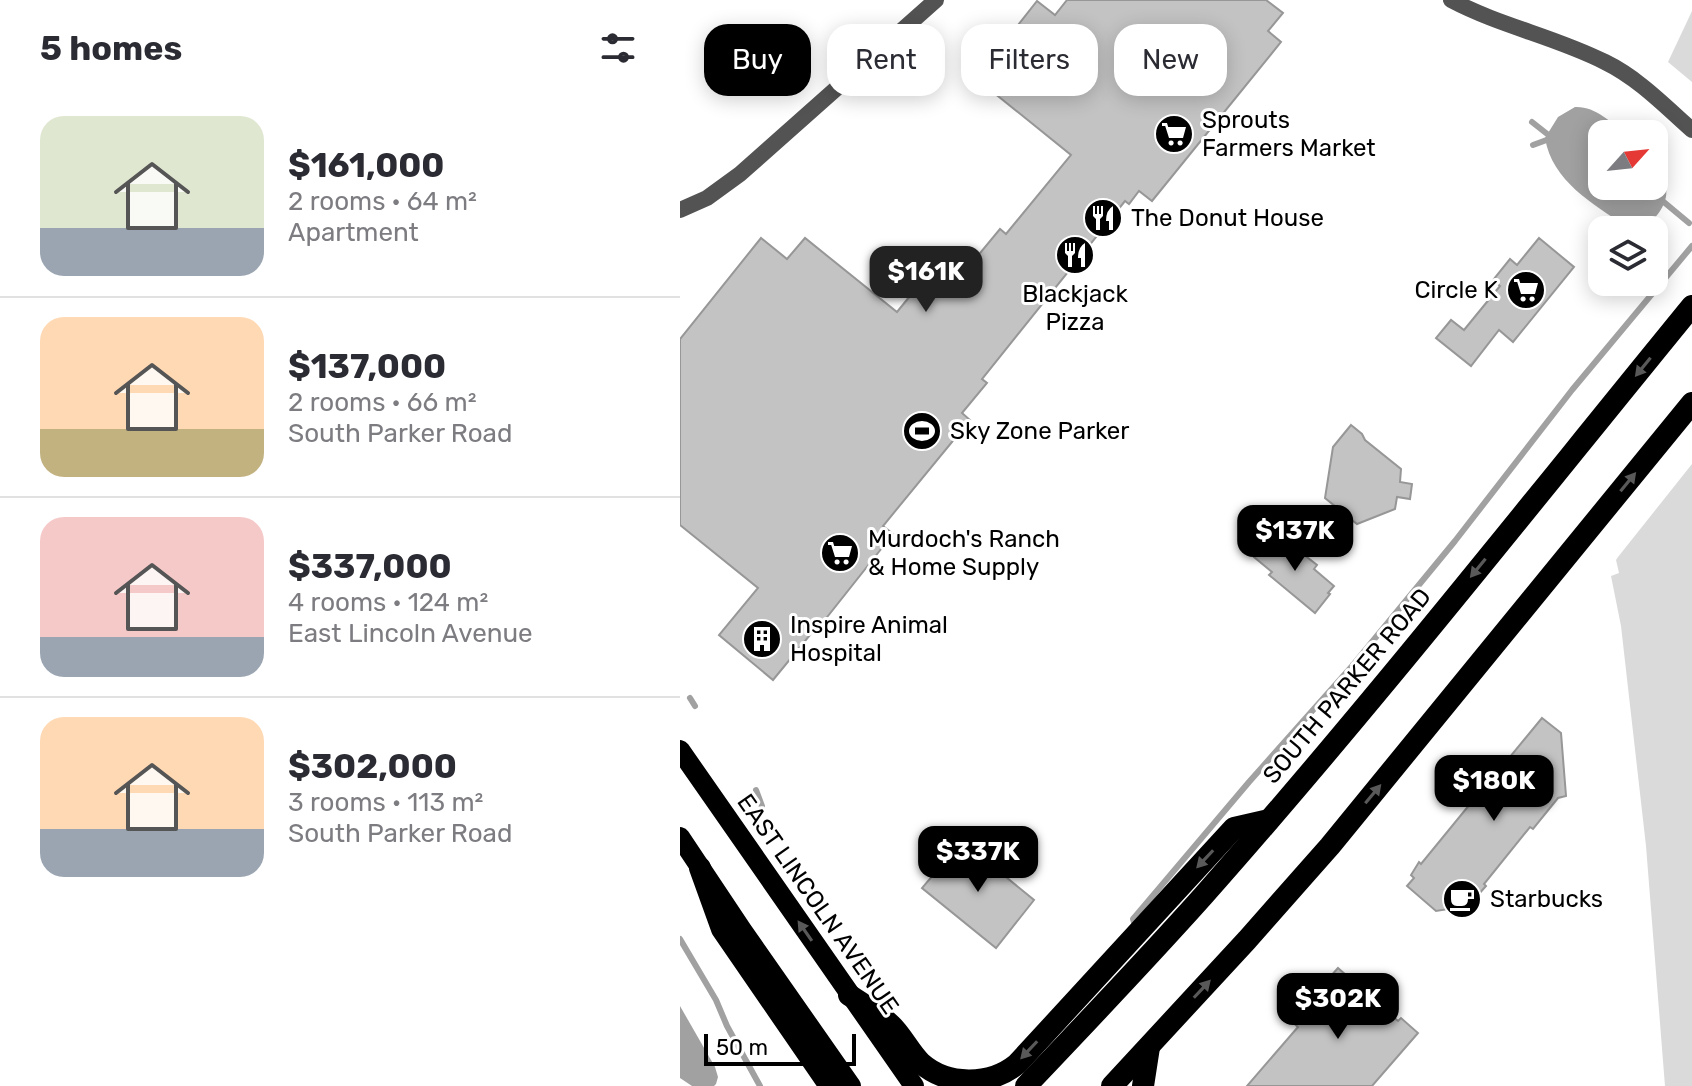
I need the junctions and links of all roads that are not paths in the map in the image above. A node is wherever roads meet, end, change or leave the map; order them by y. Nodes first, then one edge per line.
1 (936, 0) edge
2 (1451, 0) edge
3 (1692, 130) edge
4 (680, 210) edge
5 (1692, 306) edge
6 (1692, 403) edge
7 (680, 750) edge
8 (1269, 820) junction
9 (680, 837) edge
10 (700, 868) junction
11 (849, 995) junction
12 (1149, 1047) junction
13 (830, 1086) edge
14 (851, 1086) edge
15 (914, 1086) edge
16 (1026, 1086) edge
17 (1112, 1086) edge
18 (1143, 1086) edge

1 - 4 street
2 - 3 street
5 -> 8 highway, SOUTH PARKER ROAD
12 -> 6 highway
11 -> 7 main road, EAST LINCOLN AVENUE
8 -> 11 highway
8 - 16 highway, SOUTH PARKER ROAD
9 - 10 main road
10 - 13 highway
10 - 14 main road
11 - 15 main road, EAST LINCOLN AVENUE
12 - 17 highway
12 - 18 highway

